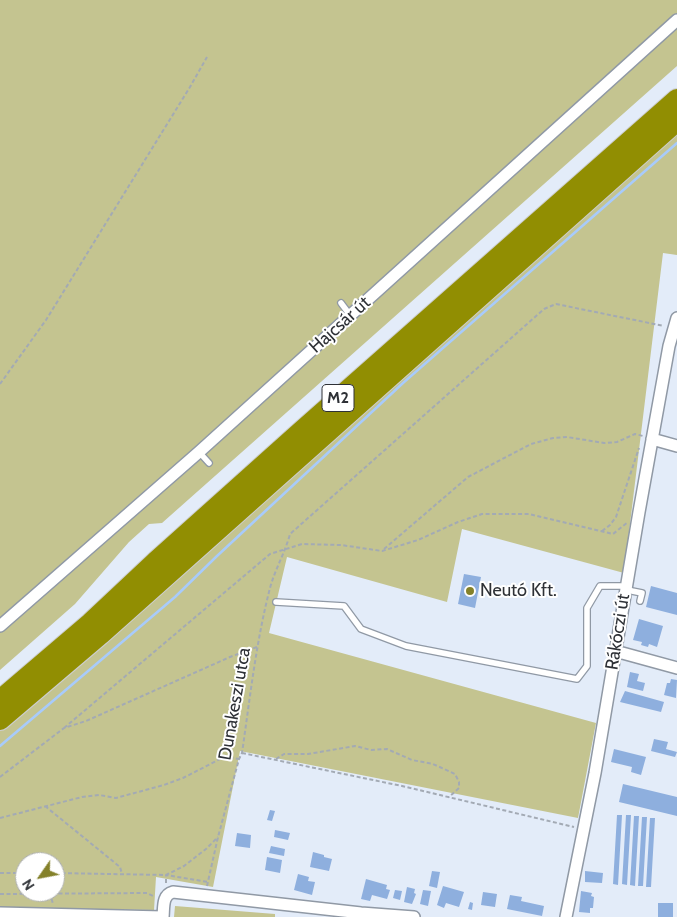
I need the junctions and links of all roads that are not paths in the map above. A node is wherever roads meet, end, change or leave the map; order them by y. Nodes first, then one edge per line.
1 (677, 20) edge
2 (677, 99) edge
3 (677, 121) edge
4 (341, 303) dead end
5 (350, 315) junction
6 (676, 323) edge
7 (673, 347) edge
8 (649, 438) junction
9 (677, 446) edge
10 (199, 452) junction
11 (209, 463) dead end
12 (626, 587) junction
13 (640, 601) dead end
14 (276, 602) dead end
15 (0, 626) edge
16 (615, 651) junction
17 (677, 668) edge
18 (0, 700) edge
19 (0, 720) edge
20 (0, 913) edge
21 (361, 915) edge
22 (51, 916) edge
23 (163, 917) edge
24 (414, 917) edge
25 (566, 917) edge

1 - 5 street, Hajcsár út
2 - 18 highway, M2
3 - 19 highway, M2
4 - 5 lane
5 - 10 street, Hajcsár út
6 - 7 street, Rákóczi út
7 - 8 street, Rákóczi út
8 - 9 street
8 - 12 street, Rákóczi út
10 - 11 lane
10 - 15 street, Hajcsár út
12 - 13 lane
12 - 14 lane
12 - 16 street, Rákóczi út
16 - 17 street
16 - 25 street, Rákóczi út
20 - 22 street
21 - 23 street
21 - 24 street
22 - 23 street

